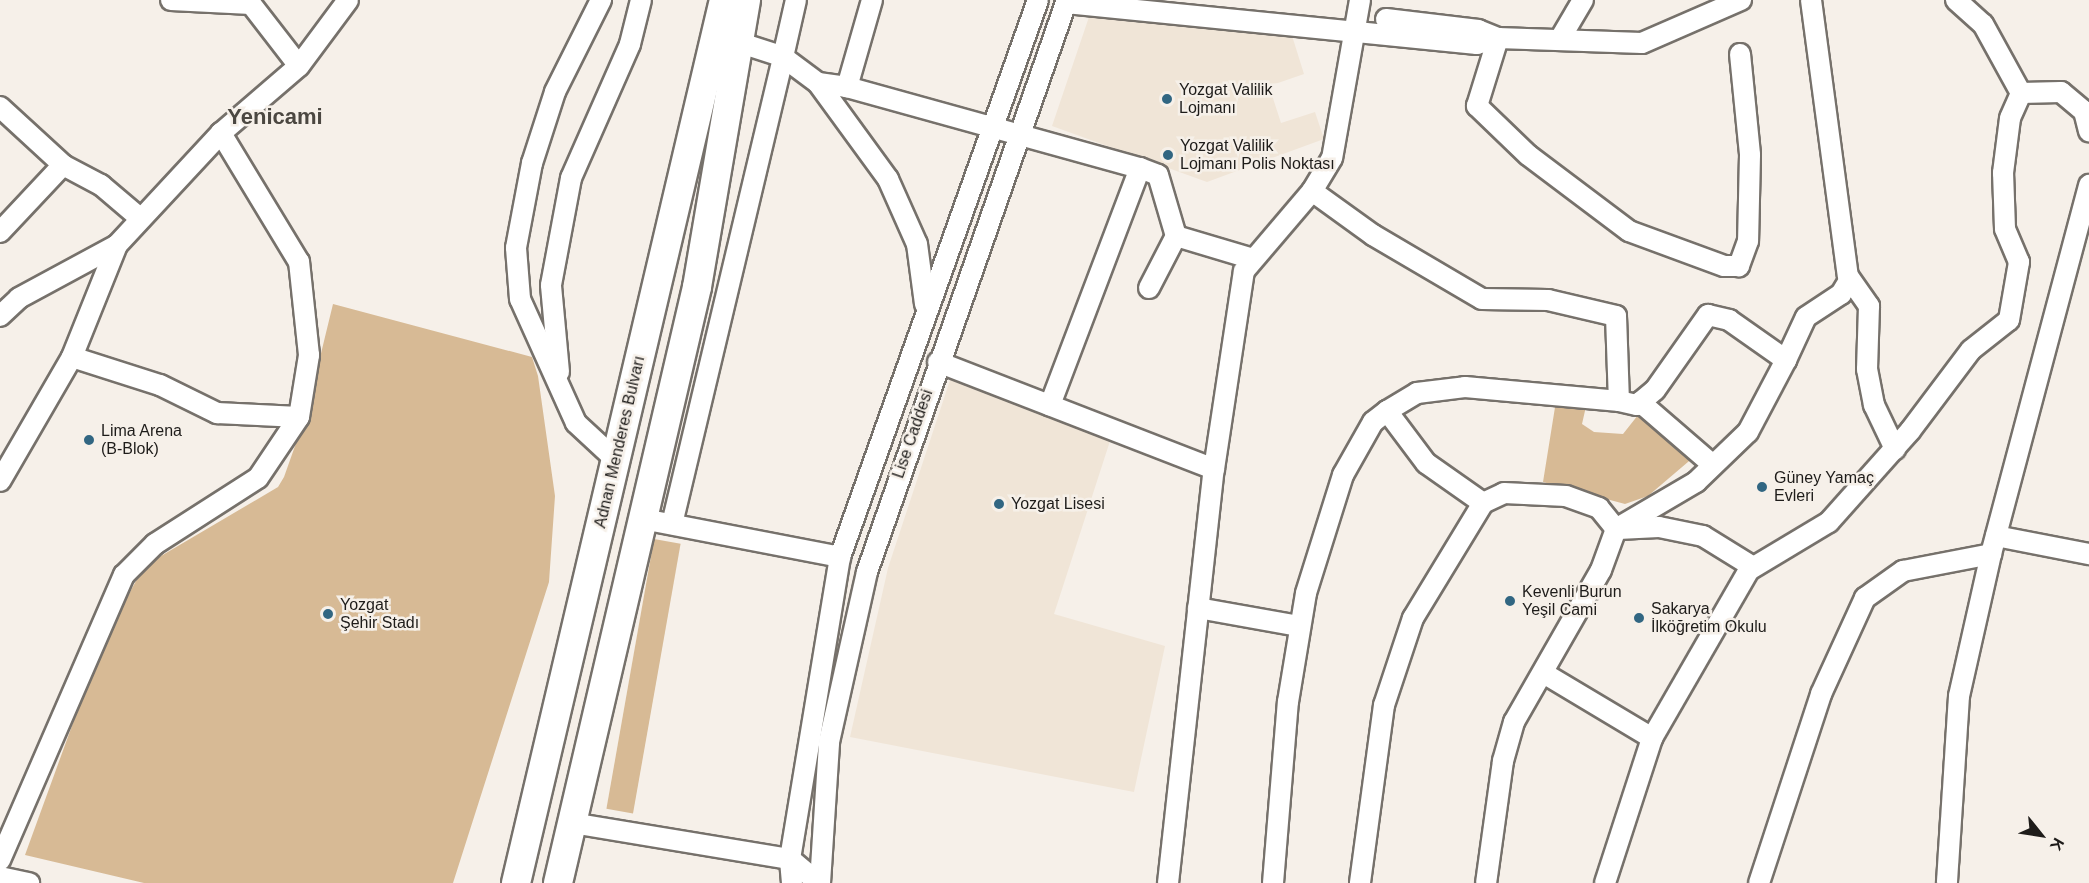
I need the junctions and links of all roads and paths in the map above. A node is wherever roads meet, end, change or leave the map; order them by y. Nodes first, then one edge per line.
1 (171, 0) edge
2 (348, 0) edge
3 (601, 0) edge
4 (641, 0) edge
5 (714, 0) edge
6 (724, 0) edge
7 (746, 0) edge
8 (761, 0) edge
9 (796, 0) edge
10 (872, 0) edge
11 (1038, 0) edge
12 (1158, 0) edge
13 (1583, 0) edge
14 (1741, 0) edge
15 (1810, 0) edge
16 (1956, 0) edge
17 (253, 2) edge
18 (1067, 2) edge
19 (1197, 6) edge
20 (1357, 15) edge
21 (1498, 38) junction
22 (1560, 39) junction
23 (750, 46) junction
24 (1740, 54) dead end
25 (783, 57) junction
26 (299, 66) junction
27 (818, 83) junction
28 (847, 87) junction
29 (2021, 93) junction
30 (0, 106) edge
31 (994, 129) junction
32 (1022, 131) junction
33 (2089, 131) edge
34 (221, 133) junction
35 (63, 165) junction
36 (1140, 168) junction
37 (2089, 185) edge
38 (1311, 191) junction
39 (141, 219) junction
40 (0, 232) edge
41 (1176, 236) junction
42 (117, 245) junction
43 (1253, 259) junction
44 (1850, 279) junction
45 (697, 287) junction
46 (1149, 288) dead end
47 (925, 307) junction
48 (0, 316) edge
49 (644, 337) junction
50 (72, 357) junction
51 (1786, 360) junction
52 (938, 362) junction
53 (560, 386) junction
54 (1619, 401) junction
55 (1640, 402) junction
56 (1050, 405) junction
57 (1387, 411) junction
58 (299, 417) junction
59 (1895, 449) junction
60 (616, 460) junction
61 (1713, 465) junction
62 (1214, 469) junction
63 (0, 481) edge
64 (1483, 503) junction
65 (643, 519) junction
66 (672, 524) junction
67 (1616, 529) junction
68 (1993, 545) junction
69 (2089, 554) edge
70 (840, 557) junction
71 (1753, 567) junction
72 (1198, 608) junction
73 (1299, 626) junction
74 (1545, 674) junction
75 (1652, 738) junction
76 (572, 823) junction
77 (790, 859) junction
78 (0, 860) edge
79 (0, 877) edge
80 (29, 883) edge
81 (516, 883) edge
82 (558, 883) edge
83 (792, 883) edge
84 (820, 883) edge
85 (1168, 883) edge
86 (1273, 883) edge
87 (1360, 883) edge
88 (1486, 883) edge
89 (1605, 883) edge
90 (1760, 883) edge
91 (1947, 883) edge

1 - 17 street
2 - 26 street
3 - 53 street
4 - 53 street
5 - 49 street
6 - 49 highway, Adnan Menderes Bulvarı
7 - 45 highway
8 - 23 street
9 - 25 street
10 - 28 street
11 - 31 street, Lise Caddesi
12 - 19 street
13 - 22 street
14 - 22 street
15 - 44 street
16 - 29 street
17 - 26 street
18 - 19 street
18 - 32 street, Lise Caddesi
19 - 20 street
20 - 21 street
20 - 38 street
21 - 22 street
21 - 24 street
23 - 25 street
23 - 45 street
25 - 27 street
25 - 66 street
26 - 34 street
27 - 28 street
27 - 47 street
28 - 31 street
29 - 33 street
29 - 59 street
30 - 35 street
31 - 32 street
31 - 47 street, Lise Caddesi
32 - 36 street
32 - 52 street, Lise Caddesi
34 - 39 street
34 - 58 street
35 - 39 street
35 - 40 street
36 - 41 street
36 - 56 street
37 - 68 street
38 - 43 street
38 - 54 street
39 - 42 street
41 - 43 street
41 - 46 street
42 - 48 street
42 - 50 street
43 - 62 street
44 - 51 street
44 - 59 street
45 - 65 highway
47 - 70 street, Lise Caddesi
49 - 60 highway, Adnan Menderes Bulvarı
50 - 58 street
50 - 63 street
51 - 55 street
51 - 61 street
52 - 56 street
52 - 84 street, Lise Caddesi
53 - 60 street
54 - 55 street
54 - 57 street
55 - 61 street
56 - 62 street
57 - 64 street
57 - 73 street
58 - 78 street
59 - 71 street
60 - 81 highway, Adnan Menderes Bulvarı
61 - 67 street
62 - 72 street
64 - 67 street
64 - 87 street
65 - 66 street
65 - 76 highway
66 - 70 street
67 - 71 street
67 - 74 street
68 - 69 street
68 - 90 street
68 - 91 street
70 - 77 street, Lise Caddesi
71 - 75 street
72 - 73 street
72 - 85 street
73 - 86 street
74 - 75 street
74 - 88 street
75 - 89 street
76 - 77 street
76 - 82 highway
77 - 83 street, Lise Caddesi
77 - 84 street
79 - 80 street

